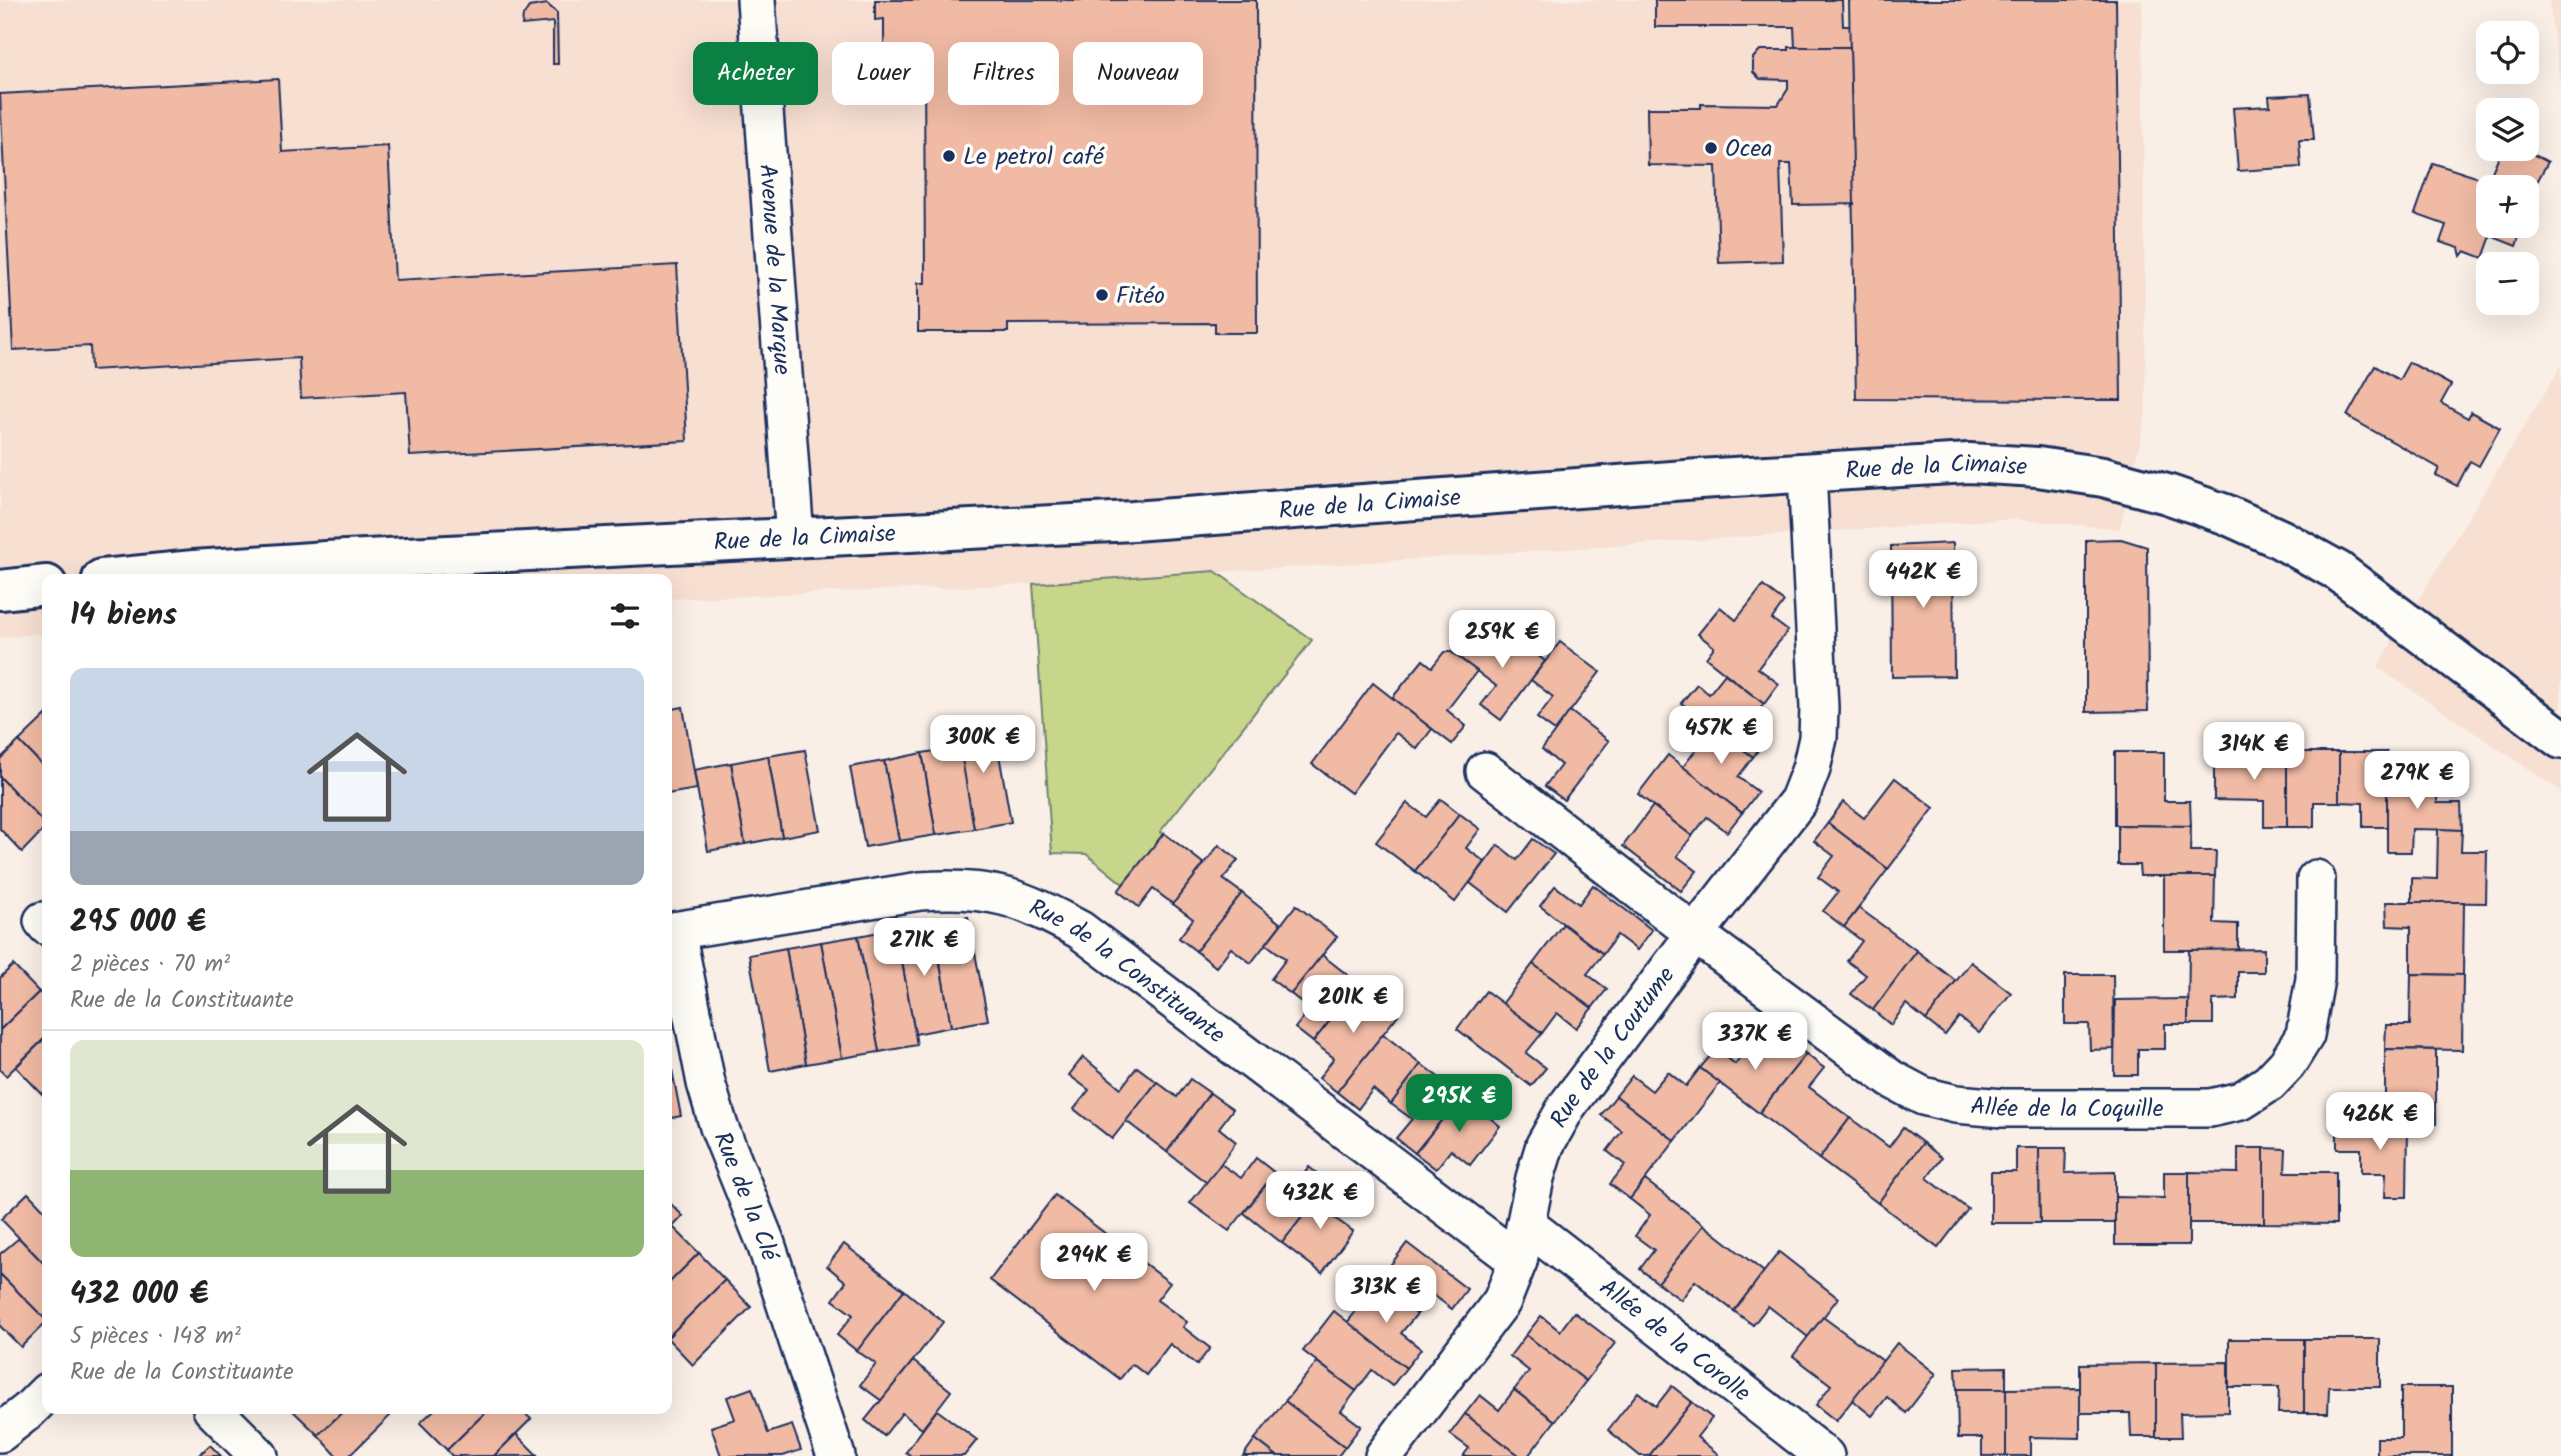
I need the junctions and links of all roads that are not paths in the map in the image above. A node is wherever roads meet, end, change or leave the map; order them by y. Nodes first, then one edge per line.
1 (756, 0) edge
2 (1807, 473) junction
3 (795, 539) junction
4 (153, 574) edge
5 (42, 586) edge
6 (0, 590) edge
7 (2561, 739) edge
8 (1485, 771) dead end
9 (2316, 879) dead end
10 (672, 931) edge
11 (1695, 934) junction
12 (672, 935) edge
13 (1525, 1224) junction
14 (1518, 1261) junction
15 (42, 1396) edge
16 (217, 1414) edge
17 (0, 1433) edge
18 (259, 1456) edge
19 (836, 1456) edge
20 (1384, 1456) edge
21 (1825, 1456) edge

1 - 3 street, Avenue de la Marque
2 - 3 street, Rue de la Cimaise
2 - 7 street, Rue de la Cimaise
2 - 11 street, Rue de la Coutume
3 - 4 street, Rue de la Cimaise
5 - 6 street
8 - 11 street
9 - 11 street, Allée de la Coquille
10 - 14 street, Rue de la Constituante
11 - 13 street, Rue de la Coutume
12 - 19 street, Rue de la Clé
13 - 14 street, Rue de la Coutume
13 - 21 street, Allée de la Corolle
14 - 20 street, Rue de la Coutume
15 - 17 street
16 - 18 street

